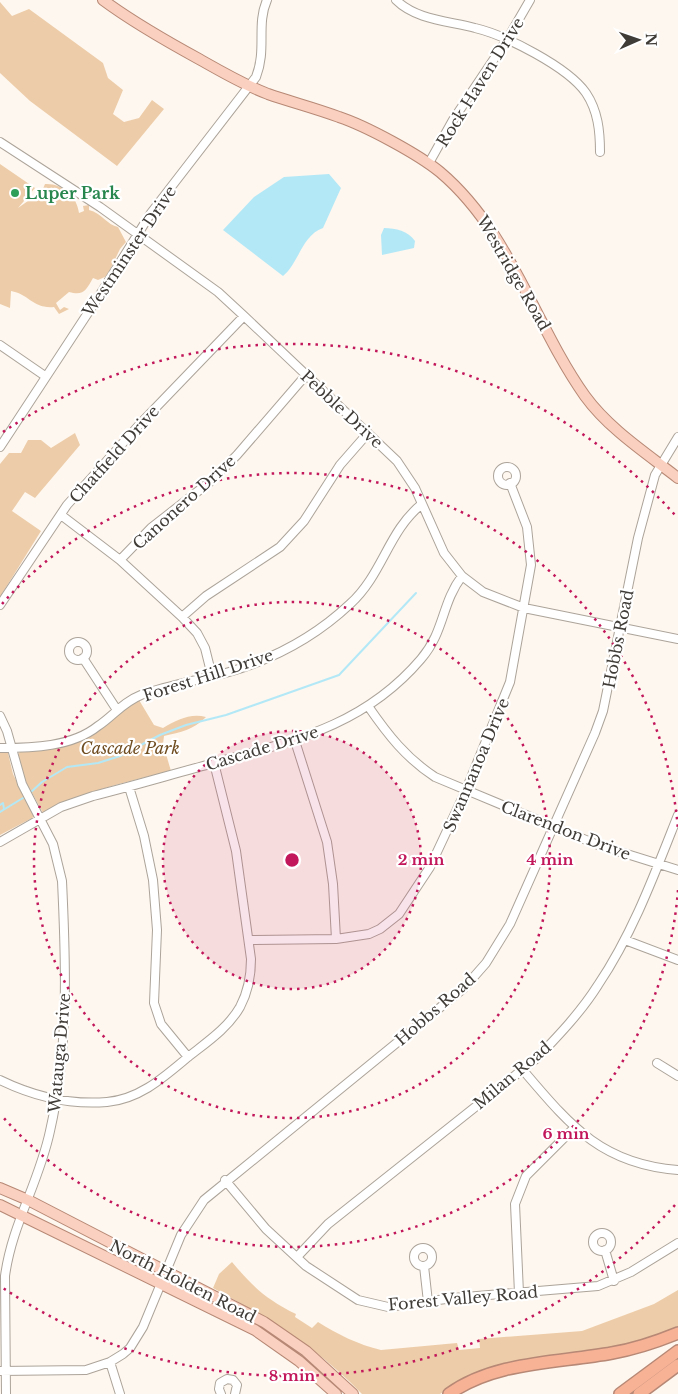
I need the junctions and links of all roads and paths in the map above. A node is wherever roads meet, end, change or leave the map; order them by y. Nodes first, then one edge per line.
1 (104, 0) edge
2 (267, 0) edge
3 (396, 0) edge
4 (530, 0) edge
5 (508, 38) junction
6 (250, 86) junction
7 (0, 142) edge
8 (600, 152) dead end
9 (429, 164) junction
10 (137, 234) junction
11 (244, 316) junction
12 (0, 345) edge
13 (306, 375) junction
14 (46, 376) junction
15 (368, 433) junction
16 (678, 437) edge
17 (0, 447) edge
18 (660, 464) junction
19 (678, 478) edge
20 (510, 484) dead end
21 (422, 504) junction
22 (61, 514) junction
23 (120, 560) junction
24 (462, 576) junction
25 (0, 605) edge
26 (524, 608) junction
27 (182, 617) junction
28 (620, 627) junction
29 (678, 639) edge
30 (83, 658) dead end
31 (212, 676) junction
32 (368, 706) junction
33 (116, 710) junction
34 (0, 716) edge
35 (295, 741) junction
36 (0, 748) edge
37 (11, 748) junction
38 (214, 763) junction
39 (128, 787) junction
40 (466, 790) junction
41 (678, 815) edge
42 (40, 819) junction
43 (554, 827) junction
44 (0, 842) edge
45 (658, 864) junction
46 (678, 870) edge
47 (336, 939) junction
48 (250, 940) junction
49 (625, 940) junction
50 (678, 960) edge
51 (188, 1057) junction
52 (657, 1064) dead end
53 (522, 1069) junction
54 (678, 1076) edge
55 (0, 1080) edge
56 (57, 1098) junction
57 (574, 1128) junction
58 (678, 1170) edge
59 (225, 1180) junction
60 (0, 1188) edge
61 (28, 1200) junction
62 (0, 1205) edge
63 (22, 1214) junction
64 (678, 1243) edge
65 (605, 1250) dead end
66 (297, 1257) junction
67 (424, 1266) dead end
68 (165, 1271) junction
69 (614, 1281) junction
70 (161, 1283) junction
71 (519, 1293) junction
72 (428, 1302) junction
73 (678, 1334) edge
74 (678, 1352) edge
75 (110, 1362) junction
76 (678, 1365) edge
77 (3, 1371) edge
78 (654, 1382) junction
79 (6, 1394) edge
80 (120, 1394) edge
81 (222, 1394) edge
82 (234, 1394) edge
83 (336, 1394) edge
84 (353, 1394) edge
85 (449, 1394) edge
86 (620, 1394) edge
87 (639, 1394) edge
88 (645, 1394) edge

1 - 6 main road, Westridge Road
2 - 6 street, Westminster Drive
3 - 5 street
4 - 5 street, Rock Haven Drive
5 - 8 street
5 - 9 street, Rock Haven Drive
6 - 9 main road, Westridge Road
6 - 10 street, Westminster Drive
7 - 10 street, Pebble Drive
9 - 18 main road, Westridge Road
10 - 11 street, Pebble Drive
10 - 14 street, Westminster Drive
11 - 13 street, Pebble Drive
11 - 22 street, Chatfield Drive
12 - 14 street
13 - 15 street, Pebble Drive
13 - 23 street, Canonero Drive
14 - 17 street, Westminster Drive
15 - 21 street, Pebble Drive
15 - 27 street
16 - 18 street, Hobbs Road
18 - 19 main road, Westridge Road
18 - 28 street, Hobbs Road
20 - 26 street, Swannanoa Drive
21 - 24 street, Pebble Drive
21 - 31 street, Forest Hill Drive
22 - 23 street
22 - 25 street, Chatfield Drive
23 - 27 street
24 - 26 street, Pebble Drive
24 - 32 street, Cascade Drive
26 - 28 street, Pebble Drive
26 - 40 street, Swannanoa Drive
27 - 31 street
28 - 29 street, Pebble Drive
28 - 43 street, Hobbs Road
30 - 33 street
31 - 33 street, Forest Hill Drive
32 - 35 street, Cascade Drive
32 - 40 street, Clarendon Drive
33 - 37 street, Forest Hill Drive
34 - 37 street, Watauga Drive
35 - 38 street, Cascade Drive
35 - 47 street
36 - 37 street, Forest Hill Drive
37 - 42 street, Watauga Drive
38 - 39 street, Cascade Drive
38 - 48 street
39 - 42 street, Cascade Drive
39 - 51 street
40 - 43 street, Clarendon Drive
40 - 47 street, Swannanoa Drive
41 - 45 street, Milan Road
42 - 44 street, Cascade Drive
42 - 56 street, Watauga Drive
43 - 45 street, Clarendon Drive
43 - 59 street, Hobbs Road
45 - 46 street, Clarendon Drive
45 - 49 street, Milan Road
47 - 48 street, Swannanoa Drive
48 - 51 street
49 - 50 street
49 - 53 street, Milan Road
51 - 56 street
52 - 54 street
53 - 57 street
53 - 66 street, Milan Road
55 - 56 street
56 - 61 street, Watauga Drive
57 - 58 street
57 - 71 street
59 - 66 street, Forest Valley Road
59 - 68 street, Hobbs Road
60 - 61 main road, North Holden Road
61 - 63 street, Watauga Drive
61 - 68 main road, North Holden Road
62 - 63 main road, North Holden Road
63 - 70 main road, North Holden Road
63 - 77 street, Watauga Drive
64 - 69 street, Forest Valley Road
65 - 69 street
66 - 72 street, Forest Valley Road
67 - 72 street
68 - 70 street, Hobbs Road
68 - 84 main road, North Holden Road
69 - 71 street, Forest Valley Road
70 - 75 street, Hobbs Road
70 - 83 main road, North Holden Road
71 - 72 street, Forest Valley Road
73 - 85 highway
74 - 86 highway
75 - 77 street, Hobbs Road
75 - 80 street
76 - 78 highway
77 - 79 street, Watauga Drive
78 - 87 highway
78 - 88 highway
81 - 82 street

